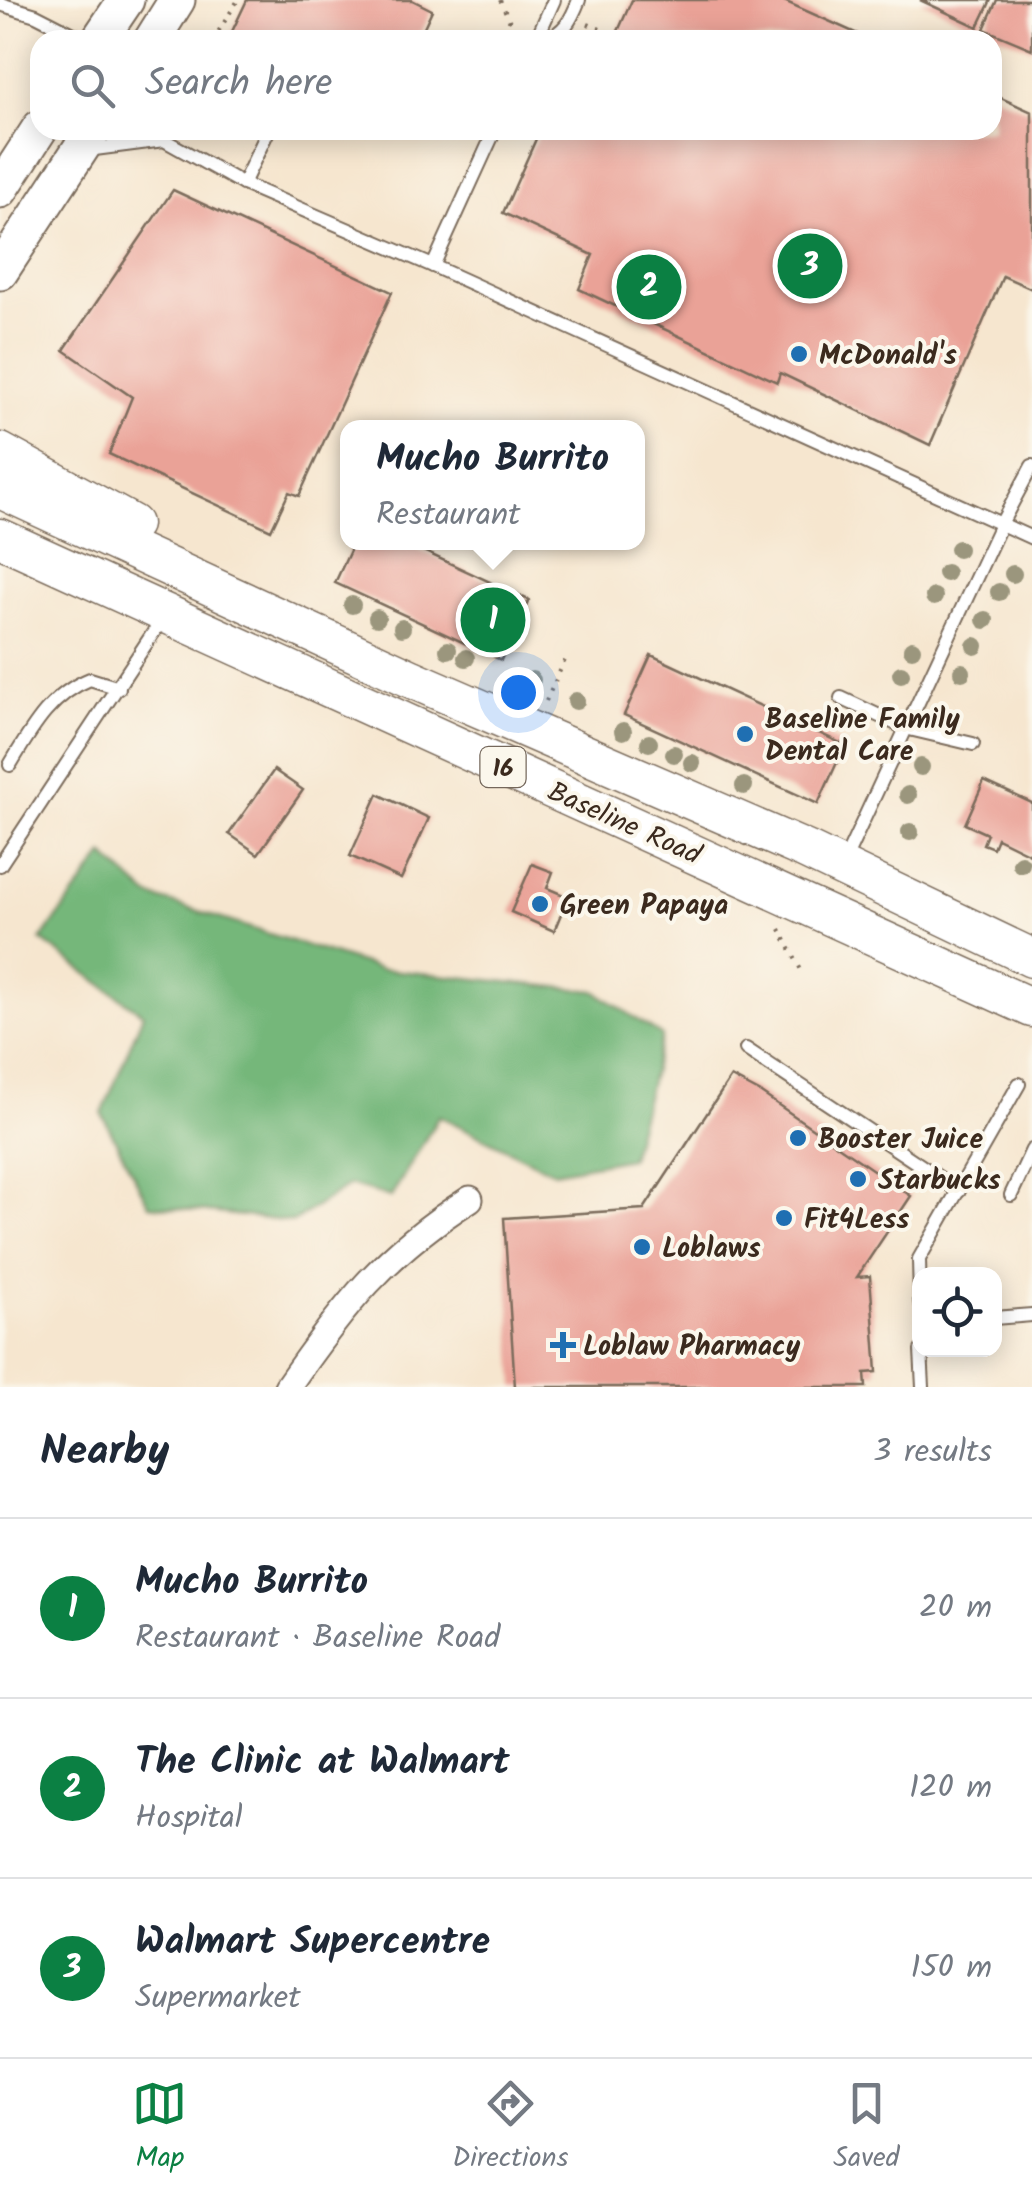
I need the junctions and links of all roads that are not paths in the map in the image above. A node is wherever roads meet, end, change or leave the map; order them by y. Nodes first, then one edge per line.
1 (126, 0) edge
2 (177, 0) edge
3 (554, 0) edge
4 (579, 0) edge
5 (0, 4) edge
6 (65, 30) edge
7 (106, 30) edge
8 (158, 30) edge
9 (540, 30) edge
10 (563, 30) edge
11 (32, 140) edge
12 (86, 140) edge
13 (170, 140) edge
14 (264, 140) edge
15 (490, 140) edge
16 (243, 184) junction
17 (0, 190) edge
18 (433, 266) junction
19 (0, 272) edge
20 (0, 452) edge
21 (1032, 466) edge
22 (0, 489) edge
23 (1002, 522) junction
24 (1032, 538) edge
25 (4, 543) edge
26 (246, 600) junction
27 (166, 612) junction
28 (118, 688) junction
29 (841, 698) dead end
30 (905, 728) junction
31 (974, 744) dead end
32 (10, 764) dead end
33 (0, 864) edge
34 (842, 866) junction
35 (824, 912) junction
36 (1032, 958) edge
37 (1032, 1008) edge
38 (746, 1049) dead end
39 (1019, 1084) dead end
40 (1032, 1150) edge
41 (959, 1191) junction
42 (1011, 1195) dead end
43 (470, 1199) dead end
44 (920, 1267) edge
45 (1032, 1314) edge
46 (1002, 1317) edge
47 (921, 1357) edge
48 (286, 1387) edge
49 (923, 1387) edge

1 - 7 main road
2 - 8 main road
3 - 9 lane
4 - 10 lane
5 - 6 lane
11 - 17 main road
12 - 19 main road
13 - 16 lane
14 - 16 lane
15 - 18 lane
16 - 18 lane
18 - 23 lane
20 - 26 main road
21 - 23 lane
22 - 26 main road, Baseline Road / 16
23 - 24 lane
23 - 30 lane
25 - 27 main road, Baseline Road / 16
26 - 34 main road, Baseline Road / 16
27 - 28 lane
27 - 35 main road, Baseline Road / 16
28 - 32 lane
28 - 33 lane
29 - 30 lane
30 - 31 lane
30 - 34 lane
34 - 35 main road
34 - 36 main road, Baseline Road / 16
35 - 37 main road, Baseline Road / 16
38 - 41 lane
39 - 41 lane
40 - 42 lane
41 - 44 lane
43 - 48 street
45 - 46 lane
47 - 49 lane

